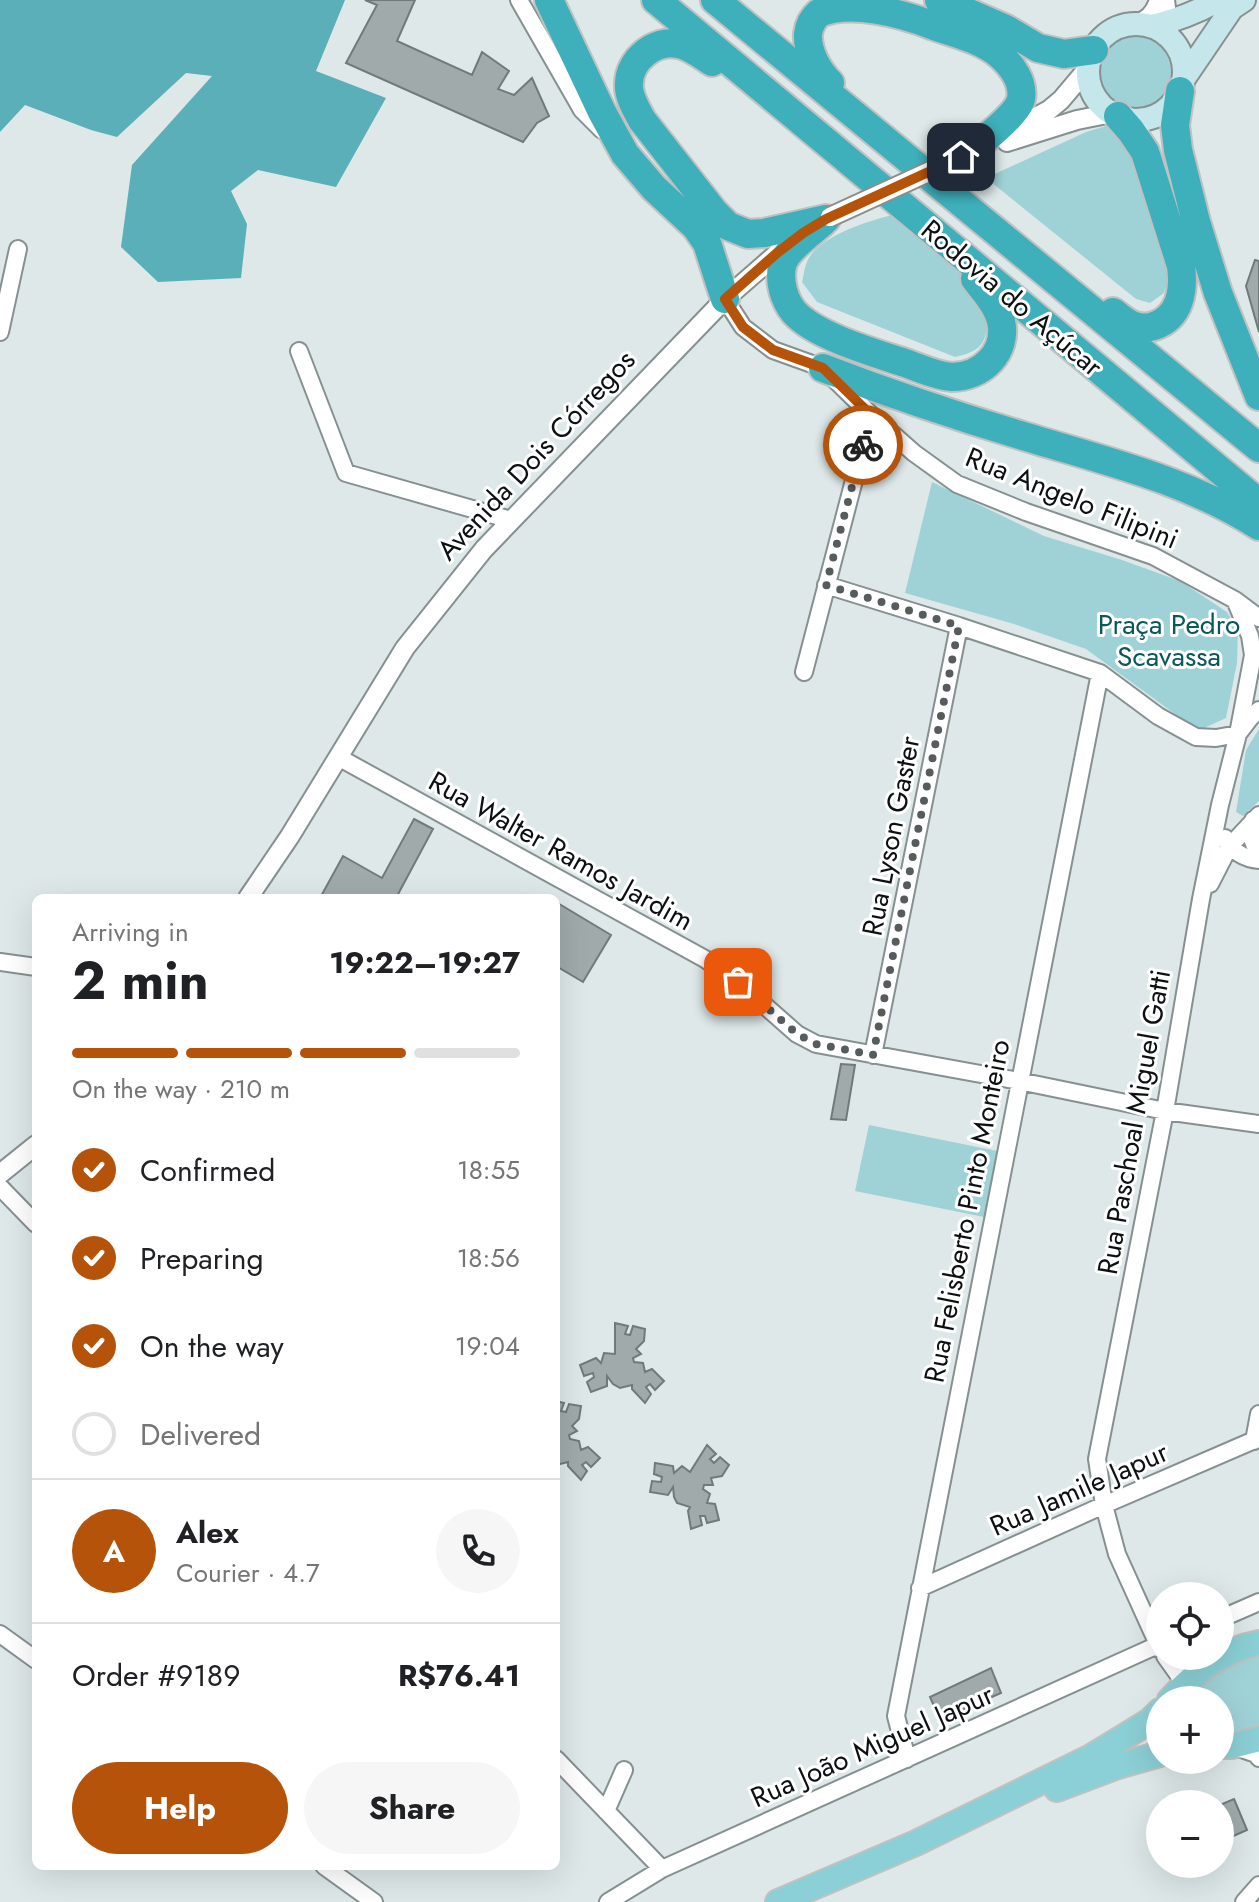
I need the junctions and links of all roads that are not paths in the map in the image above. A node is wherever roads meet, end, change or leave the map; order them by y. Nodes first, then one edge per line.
1 (519, 0) edge
2 (549, 0) edge
3 (656, 0) edge
4 (715, 0) edge
5 (939, 0) edge
6 (1158, 0) edge
7 (1174, 0) edge
8 (1244, 0) edge
9 (1210, 5) edge
10 (1158, 22) edge
11 (1091, 59) junction
12 (1182, 86) junction
13 (1115, 115) junction
14 (799, 119) junction
15 (881, 135) junction
16 (625, 154) junction
17 (964, 156) junction
18 (828, 218) junction
19 (945, 242) junction
20 (1011, 244) junction
21 (18, 249) dead end
22 (725, 299) junction
23 (0, 332) edge
24 (299, 351) dead end
25 (823, 368) junction
26 (1259, 396) edge
27 (871, 415) junction
28 (1259, 448) edge
29 (1259, 503) edge
30 (511, 520) junction
31 (1259, 526) edge
32 (826, 585) junction
33 (1235, 600) junction
34 (1259, 618) edge
35 (959, 626) junction
36 (804, 672) dead end
37 (1100, 673) junction
38 (1259, 710) edge
39 (1238, 734) junction
40 (338, 757) junction
41 (1220, 805) junction
42 (1256, 818) edge
43 (1229, 847) junction
44 (1259, 853) edge
45 (1259, 860) edge
46 (251, 894) edge
47 (1201, 899) junction
48 (0, 962) edge
49 (32, 966) edge
50 (873, 1055) junction
51 (1019, 1081) junction
52 (1165, 1111) junction
53 (1259, 1124) edge
54 (32, 1148) edge
55 (0, 1174) edge
56 (0, 1187) edge
57 (32, 1220) edge
58 (1259, 1414) edge
59 (1256, 1440) edge
60 (1104, 1505) junction
61 (920, 1588) junction
62 (1259, 1602) edge
63 (1234, 1613) edge
64 (1146, 1617) edge
65 (0, 1634) edge
66 (1259, 1643) edge
67 (1146, 1655) edge
68 (32, 1657) edge
69 (1188, 1686) edge
70 (1146, 1723) edge
71 (1259, 1739) edge
72 (1234, 1743) edge
73 (1234, 1748) edge
74 (1146, 1758) edge
75 (1259, 1758) edge
76 (907, 1759) junction
77 (560, 1763) edge
78 (624, 1770) dead end
79 (606, 1811) junction
80 (916, 1843) junction
81 (662, 1869) junction
82 (330, 1870) edge
83 (1259, 1885) edge
84 (374, 1902) edge
85 (608, 1902) edge
86 (778, 1902) edge
87 (1244, 1902) edge

1 - 16 street
2 - 16 highway
3 - 14 highway, Rodovia do Açúcar
4 - 15 highway
5 - 11 highway
6 - 10 street
7 - 9 main road
8 - 12 main road
9 - 10 main road
10 - 11 main road
10 - 12 main road
11 - 13 main road
11 - 17 street, Avenida Dois Córregos
12 - 13 main road
12 - 26 highway
13 - 17 street, Avenida Dois Córregos
13 - 20 highway
14 - 18 highway
14 - 19 highway, Rodovia do Açúcar
15 - 17 highway
15 - 20 highway, Rodovia do Açúcar
16 - 22 highway
17 - 18 street, Avenida Dois Córregos, bridge
18 - 19 highway
18 - 22 street, Avenida Dois Córregos
19 - 29 highway, Rodovia do Açúcar
20 - 28 highway, Rodovia do Açúcar
21 - 23 street
22 - 25 street, Rua Angelo Filipini
22 - 30 street, Avenida Dois Córregos
24 - 30 street
25 - 27 street, Rua Angelo Filipini
25 - 31 highway
27 - 32 street
27 - 33 street, Rua Angelo Filipini
30 - 40 street, Avenida Dois Córregos
32 - 35 street
32 - 36 street
33 - 34 street, Rua Angelo Filipini
33 - 39 street, Rua Paschoal Miguel Gatti
35 - 37 street
35 - 50 street, Rua Lyson Gaster
37 - 39 street
37 - 51 street, Rua Felisberto Pinto Monteiro
38 - 39 street
39 - 41 street, Rua Paschoal Miguel Gatti
40 - 46 street, Avenida Dois Córregos
40 - 50 street, Rua Walter Ramos Jardim
41 - 43 street
41 - 47 street, Rua Paschoal Miguel Gatti
42 - 43 street
42 - 44 street
43 - 45 street
43 - 47 street
47 - 52 street, Rua Paschoal Miguel Gatti
48 - 49 street
50 - 51 street, Rua Walter Ramos Jardim
51 - 52 street, Rua Walter Ramos Jardim
51 - 61 street, Rua Felisberto Pinto Monteiro
52 - 53 street, Rua Walter Ramos Jardim
52 - 60 street, Rua Paschoal Miguel Gatti
54 - 55 street
56 - 57 street
58 - 59 street
59 - 60 street, Rua Jamile Japur
60 - 61 street, Rua Jamile Japur
60 - 64 street, Rua Paschoal Miguel Gatti
61 - 76 street, Rua Felisberto Pinto Monteiro
62 - 63 street
65 - 68 street
66 - 69 main road
67 - 76 street, Rua João Miguel Japur
70 - 80 main road
71 - 72 main road
73 - 75 street
74 - 80 main road
76 - 81 street, Rua João Miguel Japur
77 - 79 street
78 - 79 street
79 - 81 street
80 - 86 main road
81 - 85 street, Rua João Miguel Japur
82 - 84 street
83 - 87 street

